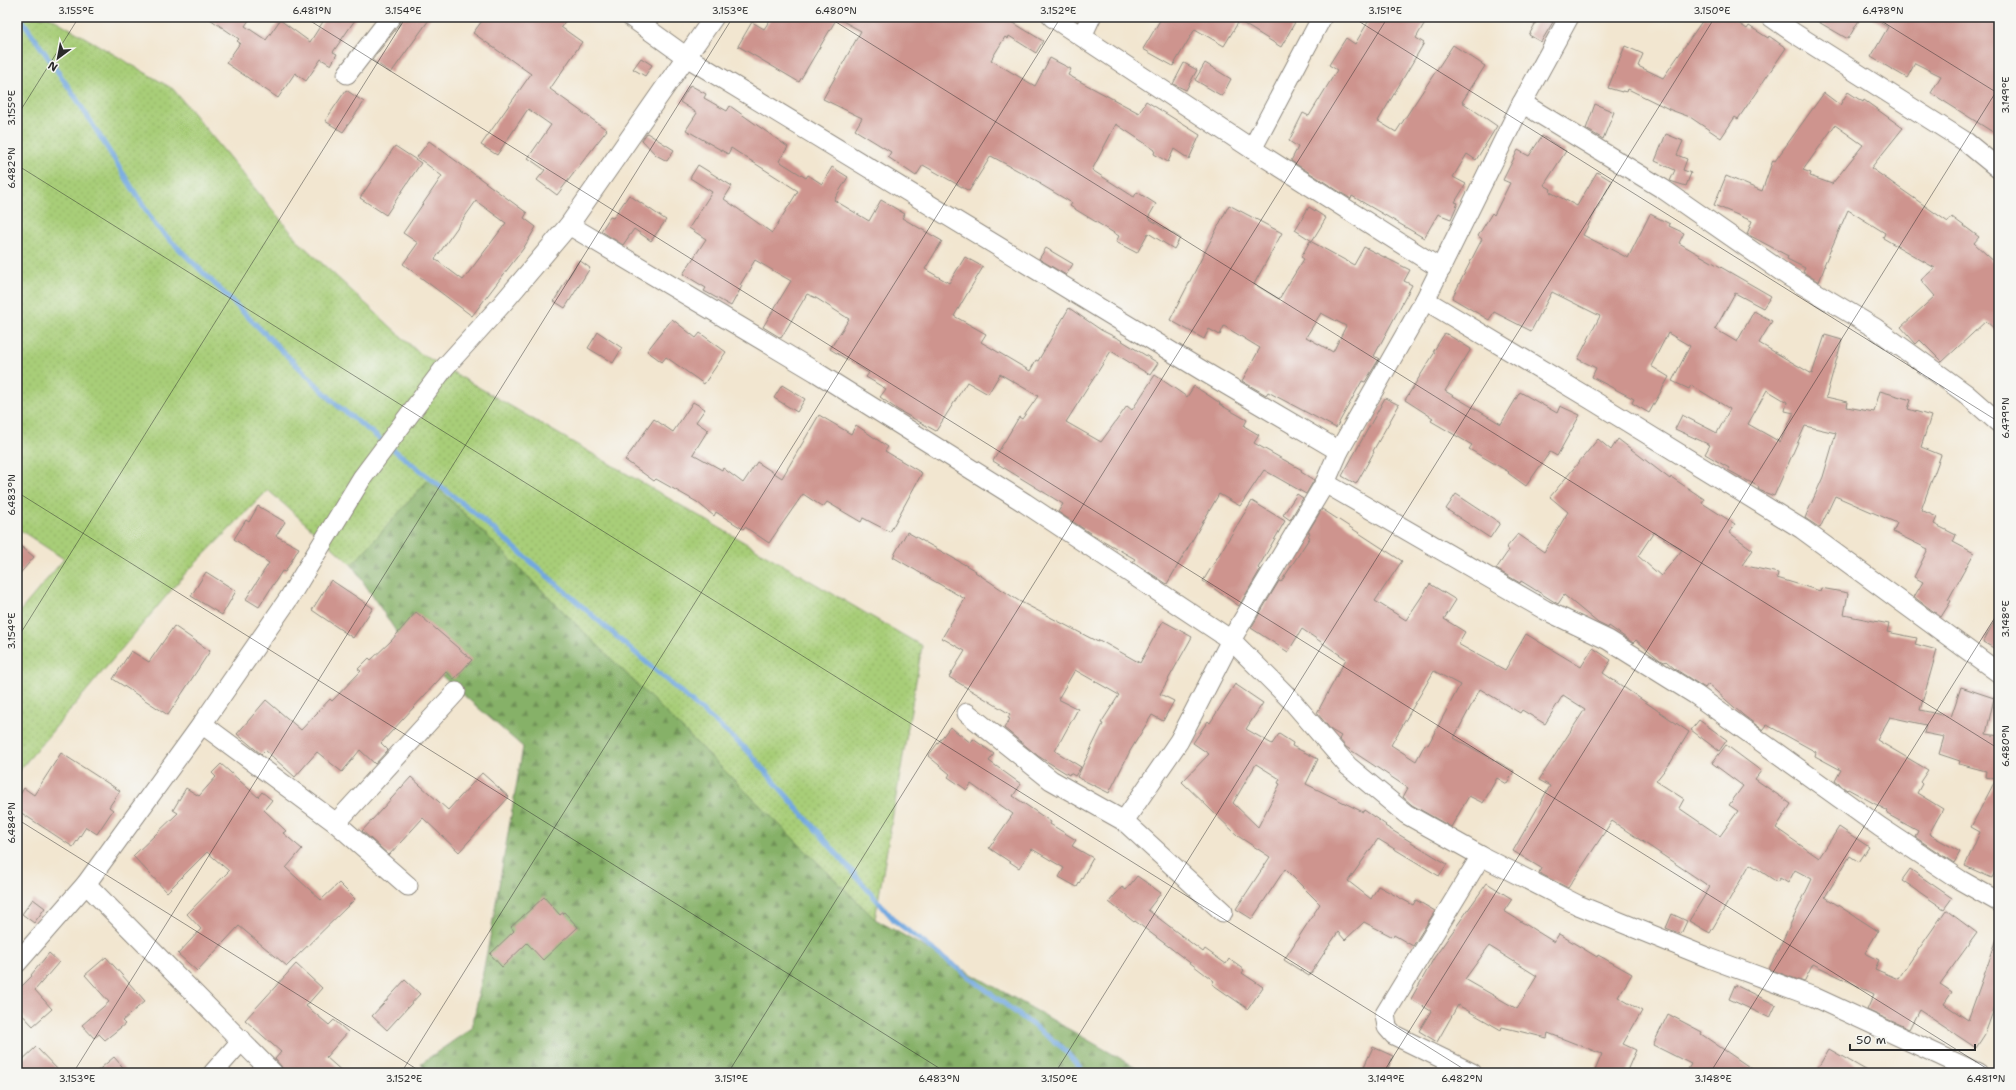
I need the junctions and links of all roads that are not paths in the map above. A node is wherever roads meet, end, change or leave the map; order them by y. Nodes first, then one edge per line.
1 (391, 17) edge
2 (631, 17) edge
3 (714, 17) edge
4 (1052, 17) edge
5 (1091, 17) edge
6 (1322, 17) edge
7 (1569, 17) edge
8 (1771, 17) edge
9 (1082, 36) junction
10 (685, 56) junction
11 (347, 74) dead end
12 (1522, 103) junction
13 (1252, 149) junction
14 (1999, 169) edge
15 (569, 225) junction
16 (1441, 269) junction
17 (1425, 300) junction
18 (1999, 423) edge
19 (1339, 451) junction
20 (1325, 483) junction
21 (1231, 640) junction
22 (1999, 672) edge
23 (456, 692) dead end
24 (967, 713) dead end
25 (202, 724) junction
26 (1124, 821) junction
27 (336, 823) junction
28 (1481, 856) junction
29 (86, 884) junction
30 (408, 886) dead end
31 (1999, 902) edge
32 (1223, 912) dead end
33 (17, 962) edge
34 (242, 1040) junction
35 (213, 1073) edge
36 (273, 1073) edge
37 (1472, 1073) edge
38 (1978, 1073) edge

1 - 11 street
2 - 10 street
3 - 10 street
4 - 9 street
5 - 9 street
6 - 13 street
7 - 12 street
8 - 14 street
9 - 13 street
10 - 15 street
10 - 19 street
12 - 16 street
12 - 18 street
13 - 16 street
15 - 21 street
15 - 25 street
16 - 17 street
17 - 19 street
17 - 22 street
19 - 20 street
20 - 21 street
20 - 31 street
21 - 26 street
21 - 28 street
23 - 27 street
24 - 26 street
25 - 27 street
25 - 29 street
26 - 32 street
27 - 30 street
28 - 37 street
28 - 38 street
29 - 33 street
29 - 34 street
34 - 35 street
34 - 36 street

